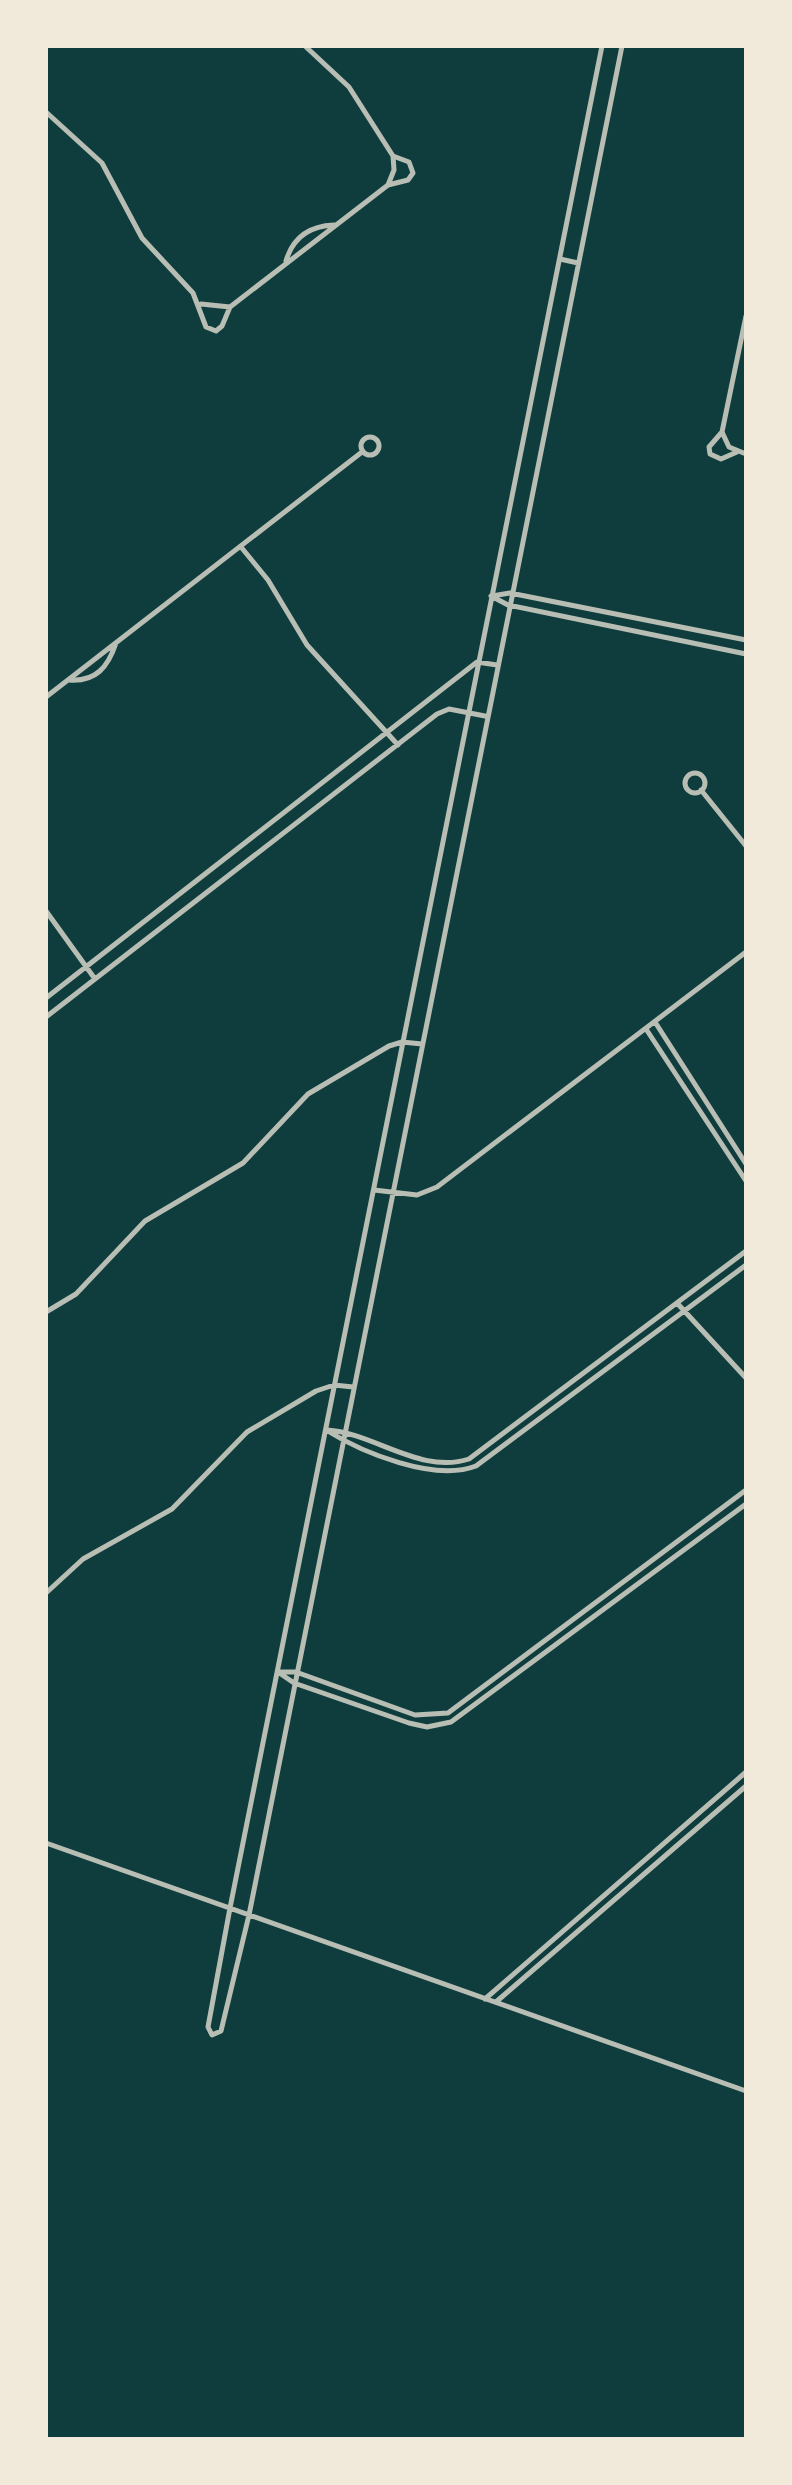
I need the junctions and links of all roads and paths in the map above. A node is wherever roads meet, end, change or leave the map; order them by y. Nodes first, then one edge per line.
1 (305, 46) edge
2 (602, 46) edge
3 (622, 46) edge
4 (46, 112) edge
5 (393, 156) junction
6 (388, 185) junction
7 (335, 225) junction
8 (560, 259) junction
9 (286, 263) junction
10 (578, 263) junction
11 (200, 304) junction
12 (230, 307) junction
13 (746, 316) edge
14 (722, 432) junction
15 (362, 452) dead end
16 (737, 452) junction
17 (746, 454) edge
18 (241, 547) junction
19 (510, 593) junction
20 (491, 596) junction
21 (508, 605) junction
22 (746, 640) edge
23 (116, 643) junction
24 (746, 654) edge
25 (477, 662) junction
26 (497, 665) junction
27 (69, 680) junction
28 (46, 697) edge
29 (467, 712) junction
30 (485, 716) junction
31 (387, 731) junction
32 (398, 745) junction
33 (701, 790) dead end
34 (746, 846) edge
35 (46, 911) edge
36 (746, 952) edge
37 (85, 967) junction
38 (95, 979) junction
39 (46, 998) edge
40 (46, 1017) edge
41 (655, 1022) junction
42 (646, 1029) junction
43 (402, 1042) junction
44 (422, 1044) junction
45 (746, 1164) edge
46 (746, 1181) edge
47 (374, 1190) junction
48 (392, 1193) junction
49 (746, 1251) edge
50 (746, 1265) edge
51 (677, 1303) junction
52 (684, 1310) junction
53 (46, 1312) edge
54 (746, 1378) edge
55 (334, 1385) junction
56 (353, 1387) junction
57 (326, 1430) junction
58 (345, 1431) junction
59 (343, 1441) junction
60 (746, 1490) edge
61 (746, 1504) edge
62 (46, 1593) edge
63 (278, 1672) junction
64 (296, 1672) junction
65 (294, 1683) junction
66 (746, 1772) edge
67 (746, 1786) edge
68 (46, 1843) edge
69 (230, 1908) junction
70 (249, 1915) junction
71 (485, 1999) junction
72 (495, 2003) junction
73 (746, 2091) edge

1 - 5 street
2 - 8 street
3 - 10 street
4 - 11 street
5 - 6 street
5 - 6 street
6 - 7 street
7 - 9 street
7 - 9 street
8 - 10 street
8 - 20 street
9 - 12 street
10 - 19 street
11 - 12 street
11 - 12 street
13 - 14 street
14 - 16 street
14 - 16 street
15 - 18 street
16 - 17 street
18 - 23 street
18 - 31 street
19 - 20 street
19 - 21 street
19 - 22 street
20 - 21 street
20 - 25 street
21 - 24 street
21 - 26 street
23 - 27 street
23 - 27 street
25 - 26 street
25 - 29 street
25 - 31 street
26 - 30 street
27 - 28 street
29 - 30 street
29 - 32 street
29 - 43 street
30 - 44 street
31 - 32 street
31 - 37 street
32 - 38 street
33 - 34 street
35 - 37 street
36 - 41 street
37 - 38 street
37 - 39 street
38 - 40 street
41 - 42 street
41 - 45 street
42 - 46 street
42 - 48 street
43 - 44 street
43 - 47 street
43 - 53 street
44 - 48 street
47 - 48 street
47 - 55 street
48 - 56 street
49 - 51 street
50 - 52 street
51 - 52 street
51 - 58 street
52 - 54 street
52 - 59 street
55 - 56 street
55 - 57 street
55 - 62 street
56 - 58 street
57 - 58 street
57 - 59 street
57 - 63 street
58 - 59 street
59 - 64 street
60 - 64 street
61 - 65 street
63 - 64 street
63 - 65 street
63 - 69 street
64 - 65 street
65 - 70 street
66 - 71 street
67 - 72 street
68 - 69 street
69 - 70 street
69 - 70 street
70 - 71 street
71 - 72 street
72 - 73 street

